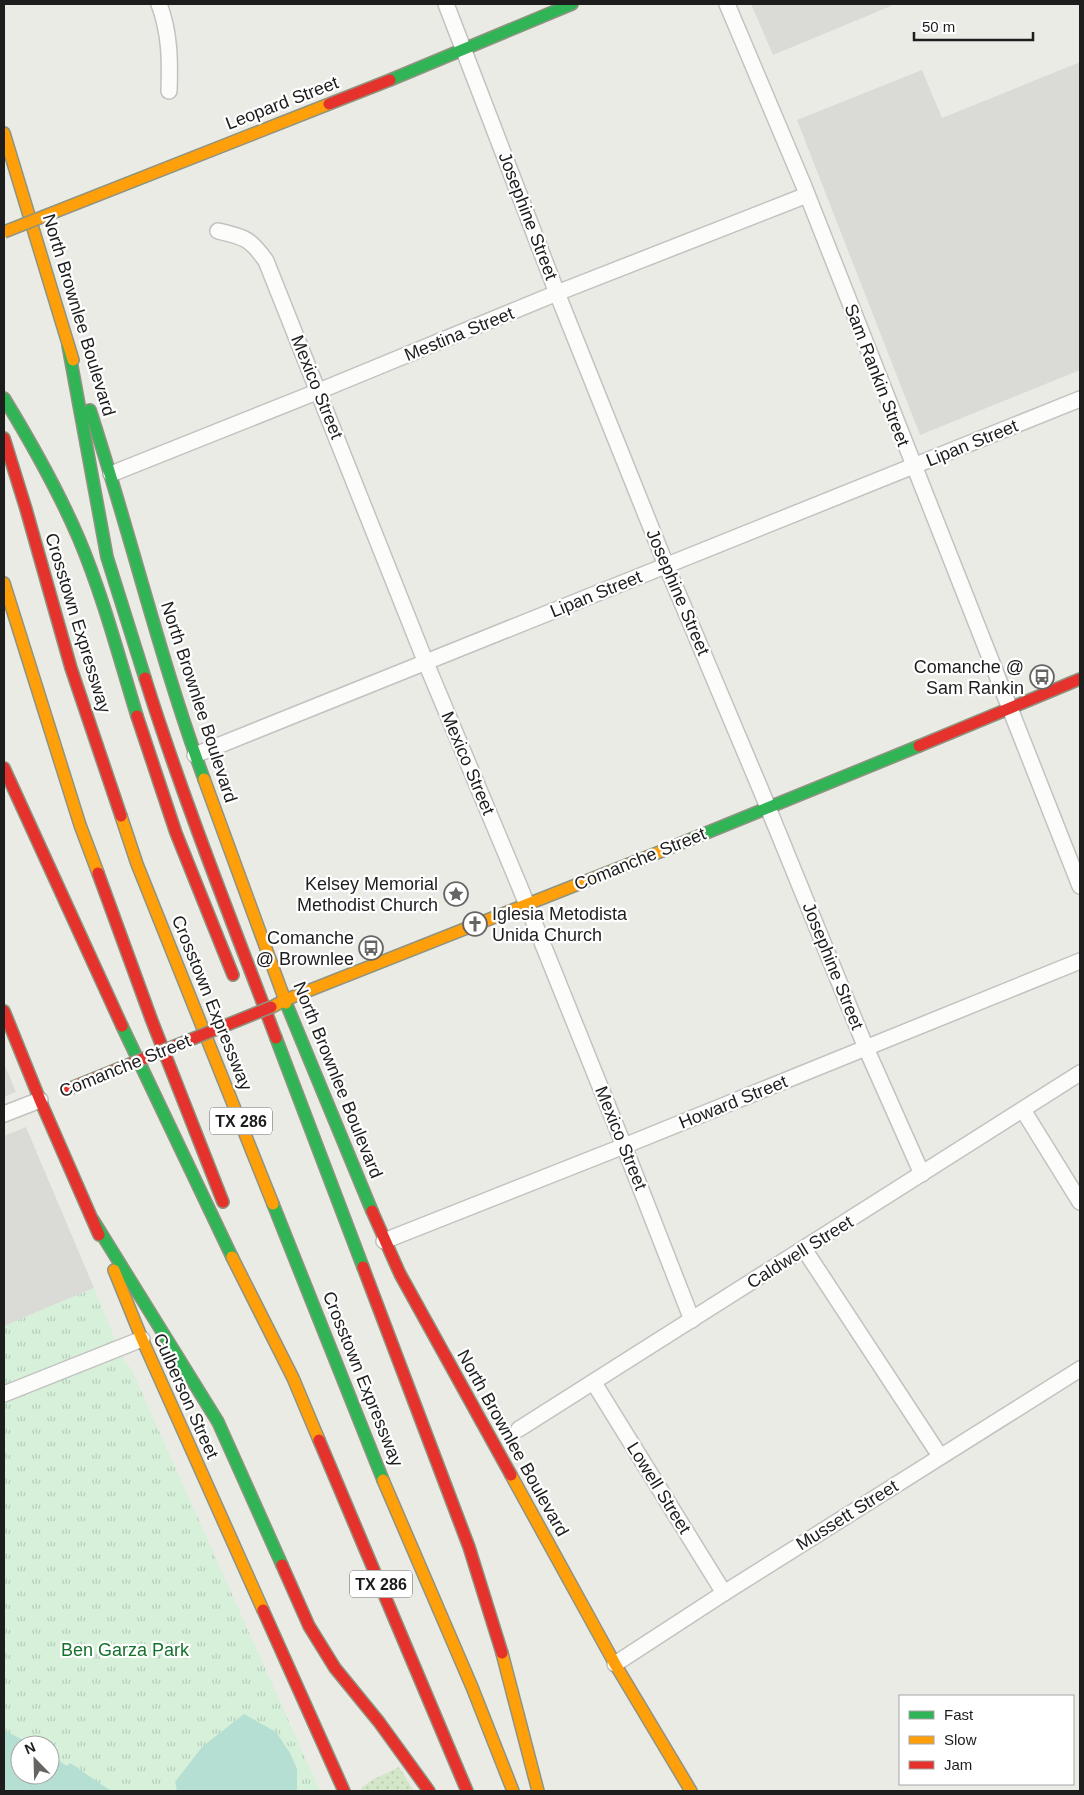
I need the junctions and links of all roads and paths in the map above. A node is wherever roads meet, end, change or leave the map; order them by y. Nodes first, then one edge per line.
1 (159, 4) edge
2 (446, 4) edge
3 (572, 4) edge
4 (727, 4) edge
5 (464, 49) junction
6 (169, 91) dead end
7 (4, 133) edge
8 (807, 195) junction
9 (218, 231) dead end
10 (4, 232) edge
11 (557, 293) junction
12 (68, 344) junction
13 (319, 392) junction
14 (4, 398) edge
15 (1080, 399) edge
16 (4, 438) edge
17 (913, 466) junction
18 (111, 474) junction
19 (666, 565) junction
20 (4, 583) edge
21 (4, 591) edge
22 (10, 603) junction
23 (426, 663) junction
24 (1080, 679) edge
25 (1009, 709) junction
26 (195, 755) junction
27 (4, 768) edge
28 (768, 809) junction
29 (1080, 886) edge
30 (527, 904) junction
31 (1080, 961) edge
32 (239, 990) dead end
33 (285, 1000) junction
34 (247, 1008) dead end
35 (4, 1012) edge
36 (255, 1026) dead end
37 (866, 1048) junction
38 (1080, 1073) edge
39 (53, 1095) junction
40 (1023, 1110) junction
41 (4, 1114) edge
42 (301, 1137) dead end
43 (624, 1146) junction
44 (922, 1174) junction
45 (1080, 1202) edge
46 (228, 1213) dead end
47 (93, 1220) junction
48 (384, 1241) junction
49 (804, 1250) junction
50 (246, 1259) dead end
51 (692, 1320) junction
52 (142, 1339) junction
53 (1080, 1369) edge
54 (293, 1378) junction
55 (594, 1382) junction
56 (4, 1394) edge
57 (519, 1429) dead end
58 (434, 1456) junction
59 (940, 1456) junction
60 (724, 1593) junction
61 (615, 1664) junction
62 (344, 1791) edge
63 (429, 1791) edge
64 (467, 1791) edge
65 (513, 1791) edge
66 (538, 1791) edge
67 (691, 1791) edge

1 - 6 street
2 - 5 street, Josephine Street
3 - 5 main road, Leopard Street
4 - 8 street, Sam Rankin Street
5 - 10 main road, Leopard Street, bridge
5 - 11 street, Josephine Street
7 - 12 main road, North Brownlee Boulevard
8 - 11 street, Mestina Street
8 - 17 street, Sam Rankin Street
9 - 13 street, Mexico Street
11 - 13 street, Mestina Street
11 - 19 street, Josephine Street
12 - 18 main road, North Brownlee Boulevard
12 - 58 main road
13 - 18 street, Mestina Street
13 - 23 street, Mexico Street
14 - 32 main road
15 - 17 street, Lipan Street
16 - 65 main road, Crosstown Expressway / TX 286
17 - 19 street, Lipan Street
17 - 25 street, Sam Rankin Street
18 - 26 main road, North Brownlee Boulevard
19 - 23 street, Lipan Street
19 - 28 street, Josephine Street
20 - 22 main road, TX 286
21 - 22 main road
22 - 46 main road, TX 286
23 - 26 street, Lipan Street
23 - 30 street, Mexico Street
24 - 25 main road, Comanche Street
25 - 28 main road, Comanche Street
25 - 29 street, Sam Rankin Street
26 - 33 main road, North Brownlee Boulevard
27 - 54 main road
28 - 30 main road, Comanche Street
28 - 37 street, Josephine Street
30 - 33 main road, Comanche Street
30 - 43 street, Mexico Street
31 - 37 street, Howard Street
33 - 39 main road, Comanche Street, bridge
33 - 48 main road, North Brownlee Boulevard
34 - 36 main road
35 - 39 main road, Culberson Street
37 - 43 street, Howard Street
37 - 44 street, Josephine Street
38 - 40 street, Caldwell Street
39 - 41 street, Comanche Street
39 - 47 main road, Culberson Street
40 - 44 street, Caldwell Street
40 - 45 street
42 - 58 main road
43 - 48 street, Howard Street
43 - 51 street, Mexico Street
44 - 49 street, Caldwell Street
47 - 52 main road, Culberson Street
47 - 63 main road
48 - 61 main road, North Brownlee Boulevard
49 - 51 street, Caldwell Street
49 - 59 street
50 - 54 main road, TX 286
51 - 55 street, Caldwell Street
52 - 56 street
52 - 62 main road, Culberson Street
53 - 59 street, Mussett Street
54 - 64 main road, TX 286
55 - 57 street, Caldwell Street
55 - 60 street, Lowell Street
58 - 66 main road
59 - 60 street, Mussett Street
60 - 61 street, Mussett Street
61 - 67 main road, North Brownlee Boulevard

